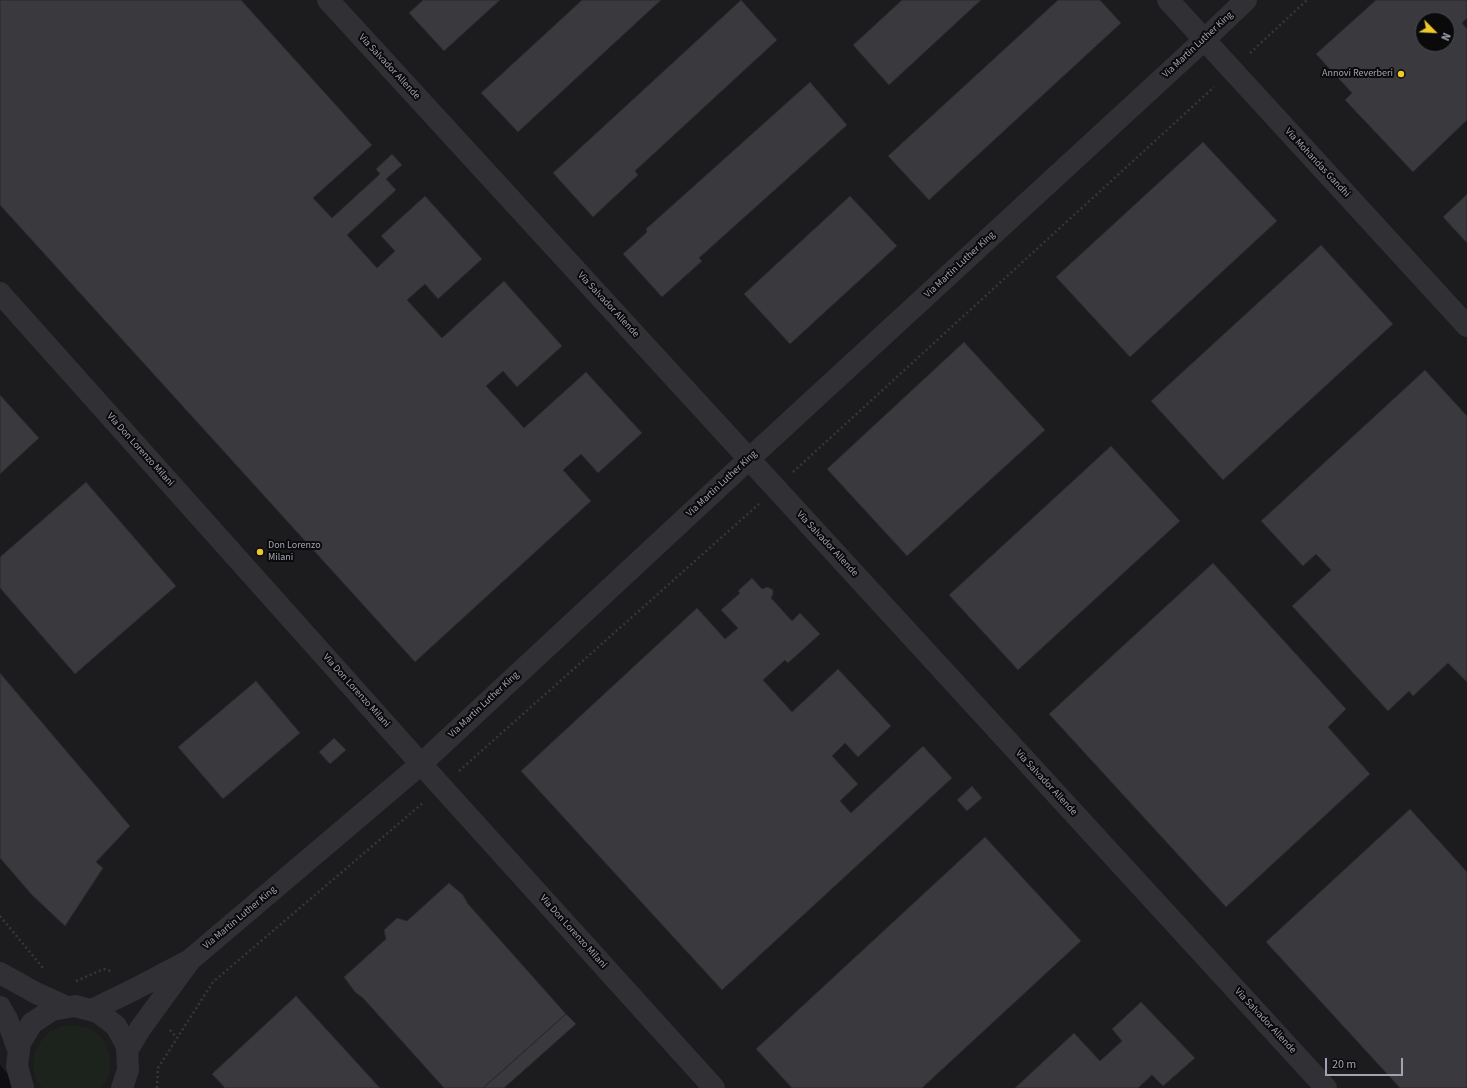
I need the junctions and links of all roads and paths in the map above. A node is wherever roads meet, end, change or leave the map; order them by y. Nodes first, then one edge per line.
1 (328, 0) edge
2 (1168, 0) edge
3 (1246, 0) edge
4 (1306, 0) edge
5 (1204, 40) junction
6 (1232, 70) junction
7 (0, 293) edge
8 (1467, 326) edge
9 (749, 459) junction
10 (776, 489) junction
11 (421, 764) junction
12 (442, 786) junction
13 (0, 916) edge
14 (190, 960) junction
15 (0, 972) edge
16 (46, 972) dead end
17 (73, 983) dead end
18 (135, 989) junction
19 (0, 1007) edge
20 (67, 1007) junction
21 (92, 1010) junction
22 (154, 1011) junction
23 (177, 1038) junction
24 (127, 1051) junction
25 (19, 1052) junction
26 (18, 1083) edge
27 (126, 1085) edge
28 (157, 1088) edge
29 (714, 1088) edge
30 (1326, 1088) edge

1 - 9 street, Via Salvador Allende
2 - 5 street, Via Mohandas Gandhi
3 - 5 street, Via Martin Luther King
4 - 6 path
5 - 6 street, Via Mohandas Gandhi
5 - 9 street, Via Martin Luther King
6 - 8 street, Via Mohandas Gandhi
6 - 10 path
7 - 11 street, Via Don Lorenzo Milani
9 - 10 street, Via Salvador Allende
9 - 11 street, Via Martin Luther King
10 - 12 path
10 - 30 street, Via Salvador Allende
11 - 12 street, Via Don Lorenzo Milani
11 - 14 street, Via Martin Luther King
12 - 23 path
12 - 29 street, Via Don Lorenzo Milani
13 - 16 path
14 - 18 street
14 - 22 street
15 - 20 street
17 - 18 path
18 - 21 street
19 - 25 street
20 - 21 street
20 - 25 street
21 - 24 street
22 - 23 path
22 - 24 street
23 - 28 path
24 - 27 street
25 - 26 street

